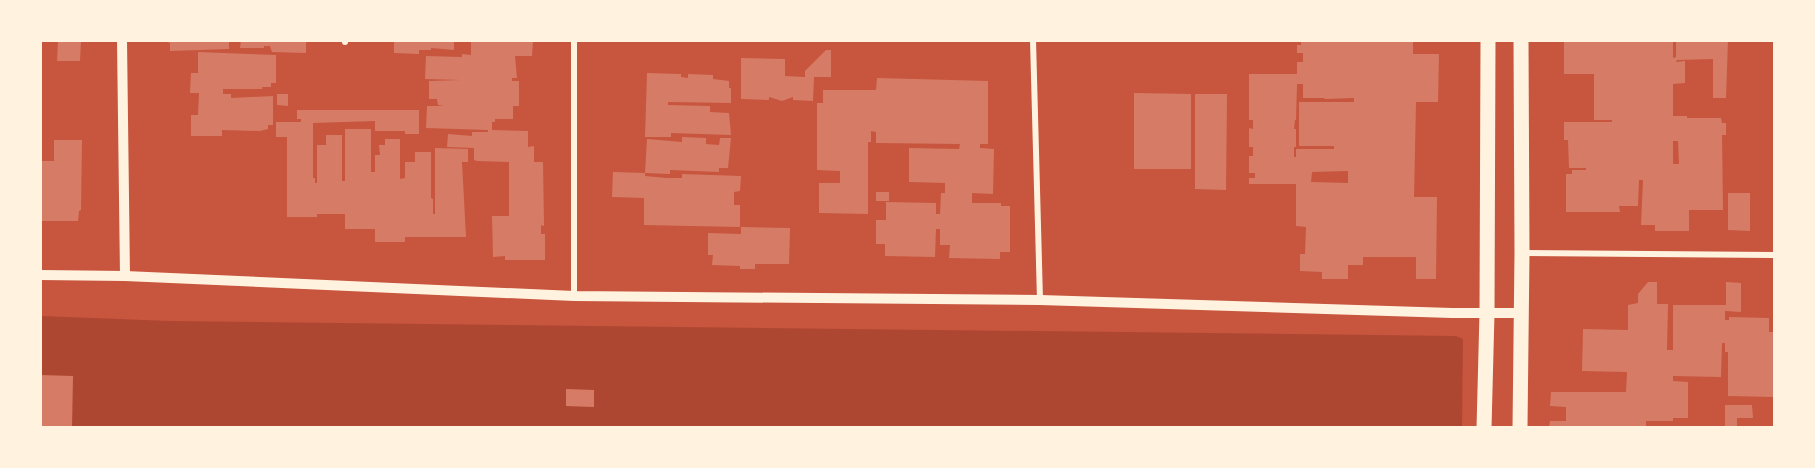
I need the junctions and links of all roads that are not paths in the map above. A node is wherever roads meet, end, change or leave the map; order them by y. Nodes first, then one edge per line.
1 (122, 40) edge
2 (574, 40) edge
3 (1033, 40) edge
4 (1488, 40) edge
5 (1521, 40) edge
6 (1522, 253) junction
7 (1774, 255) edge
8 (40, 275) edge
9 (125, 276) junction
10 (574, 296) junction
11 (1040, 300) junction
12 (1487, 313) junction
13 (1522, 313) junction
14 (1484, 428) edge
15 (1520, 428) edge

1 - 9 street
2 - 10 street
3 - 11 street
4 - 12 main road
5 - 6 main road
6 - 7 street
6 - 13 main road
8 - 9 street
9 - 10 street
10 - 11 street
11 - 12 street
12 - 13 street
12 - 14 main road
13 - 15 main road

